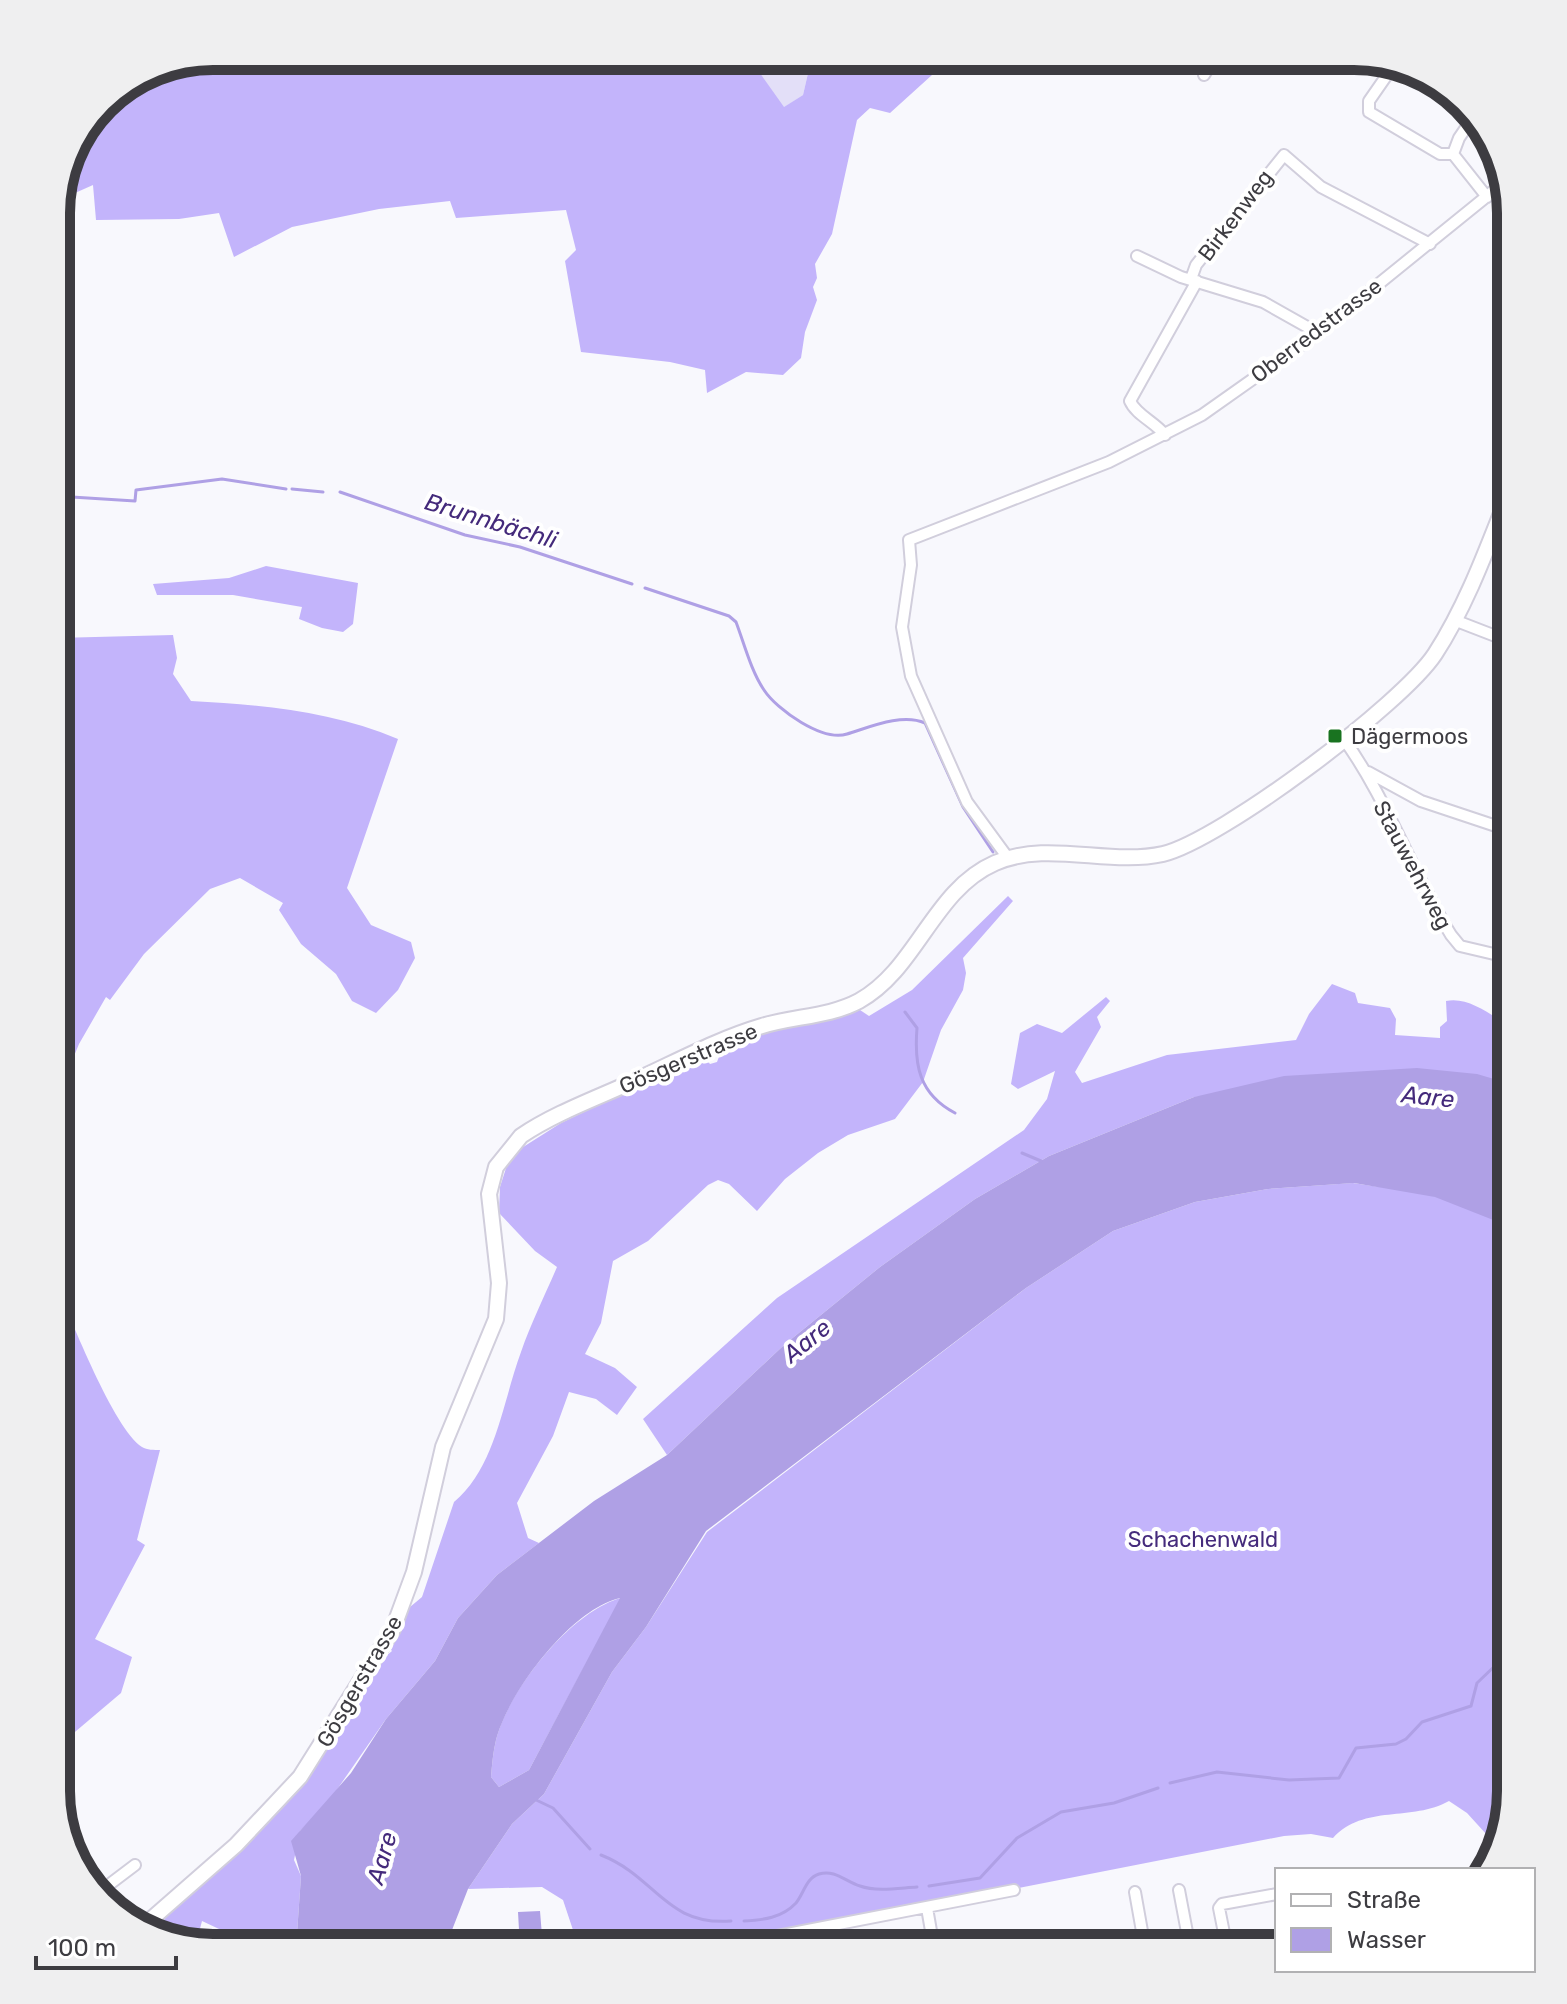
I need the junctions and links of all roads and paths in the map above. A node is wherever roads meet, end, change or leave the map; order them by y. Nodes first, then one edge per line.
1 (1207, 70) edge
2 (1388, 74) edge
3 (1204, 75) dead end
4 (1468, 125) edge
5 (1453, 154) junction
6 (1495, 190) edge
7 (1487, 197) junction
8 (1430, 244) junction
9 (1137, 256) dead end
10 (1194, 280) junction
11 (1318, 333) junction
12 (1165, 435) junction
13 (1497, 520) edge
14 (1454, 620) junction
15 (1497, 637) edge
16 (1343, 738) junction
17 (1368, 772) junction
18 (1497, 826) edge
19 (1008, 858) junction
20 (1497, 955) edge
21 (135, 1865) dead end
22 (107, 1887) edge
23 (1014, 1890) dead end
24 (1179, 1890) dead end
25 (1135, 1892) dead end
26 (1275, 1894) edge
27 (927, 1908) junction
28 (151, 1919) edge
29 (798, 1934) edge
30 (932, 1934) edge
31 (1143, 1934) edge
32 (1188, 1934) edge
33 (1224, 1934) edge

1 - 3 street
2 - 5 street
4 - 5 street
5 - 7 street
6 - 7 street, Oberredstrasse
7 - 8 street, Oberredstrasse
8 - 10 street, Birkenweg
8 - 11 street, Oberredstrasse
9 - 10 street
10 - 11 street
10 - 12 street, Birkenweg
11 - 12 street, Oberredstrasse
12 - 19 street, Oberredstrasse
13 - 14 main road, Gösgerstrasse
14 - 15 street
14 - 16 main road, Gösgerstrasse
16 - 17 street, Stauwehrweg
16 - 19 main road, Gösgerstrasse
17 - 18 street
17 - 20 street, Stauwehrweg
19 - 28 main road, Gösgerstrasse
21 - 22 street
23 - 27 street
24 - 32 street
25 - 31 street
26 - 33 street
27 - 29 street
27 - 30 street

